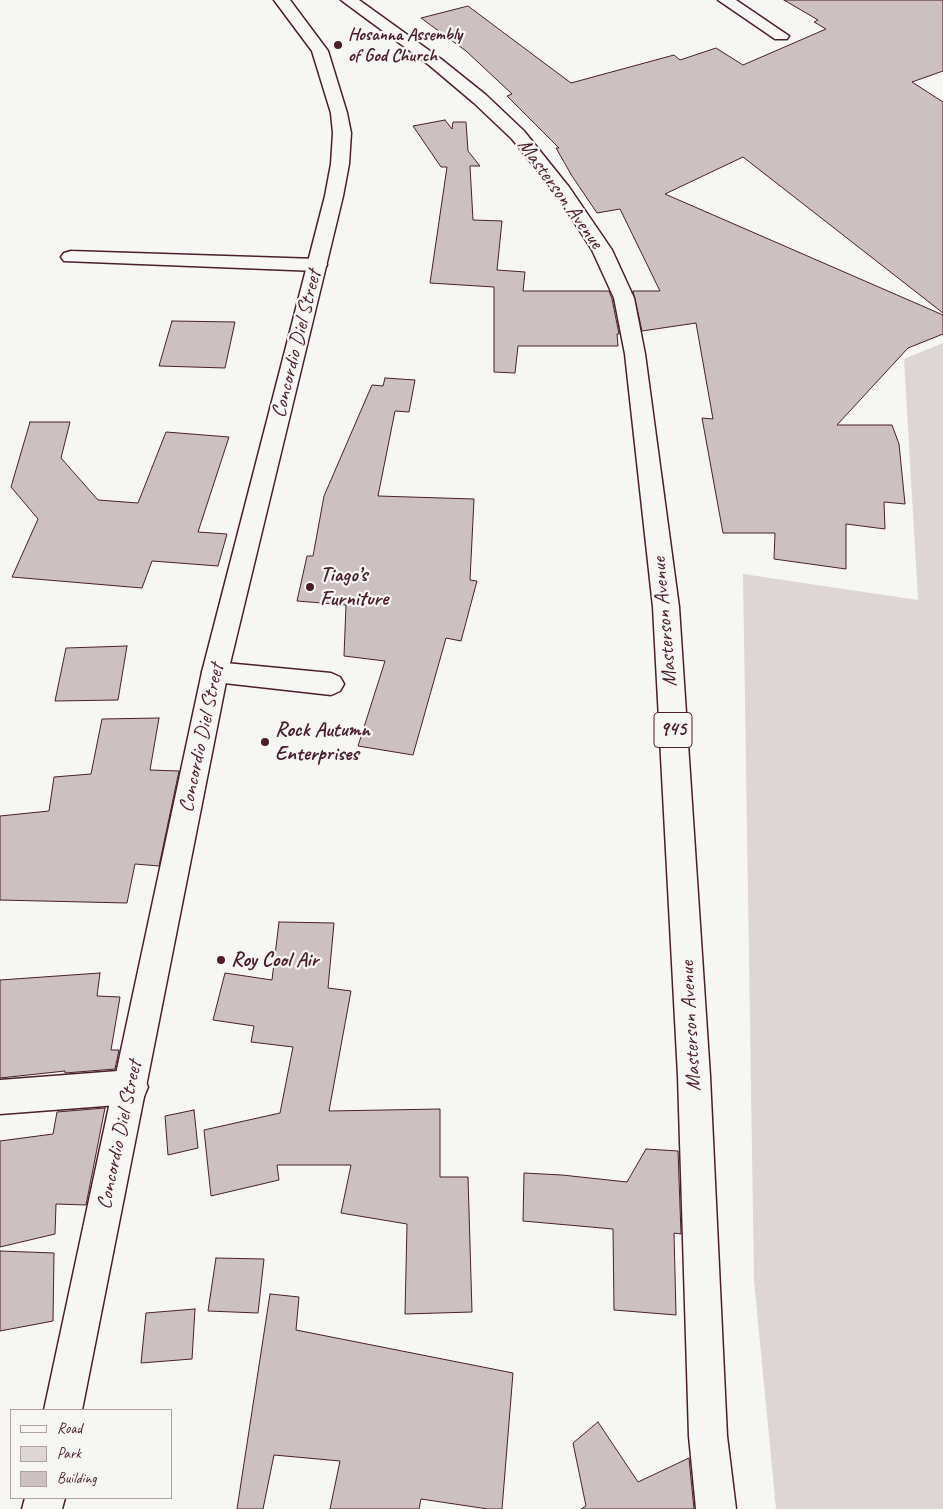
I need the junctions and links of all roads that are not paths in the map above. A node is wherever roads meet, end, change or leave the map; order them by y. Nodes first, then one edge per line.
1 (269, 0) edge
2 (282, 0) edge
3 (726, 0) edge
4 (353, 3) edge
5 (781, 36) dead end
6 (404, 38) junction
7 (325, 71) junction
8 (71, 257) dead end
9 (317, 265) junction
10 (215, 672) junction
11 (330, 684) dead end
12 (131, 1087) junction
13 (0, 1097) edge
14 (63, 1409) edge
15 (716, 1509) edge

1 - 7 main road, Concordio Diel Street
2 - 7 main road, Concordio Diel Street
3 - 5 main road
4 - 6 main road, Masterson Avenue / 945
4 - 6 main road
6 - 15 main road, Masterson Avenue / 945
7 - 9 main road, Concordio Diel Street
8 - 9 main road
9 - 10 main road, Concordio Diel Street
10 - 11 main road
10 - 12 main road, Concordio Diel Street
12 - 13 main road
12 - 14 main road, Concordio Diel Street

